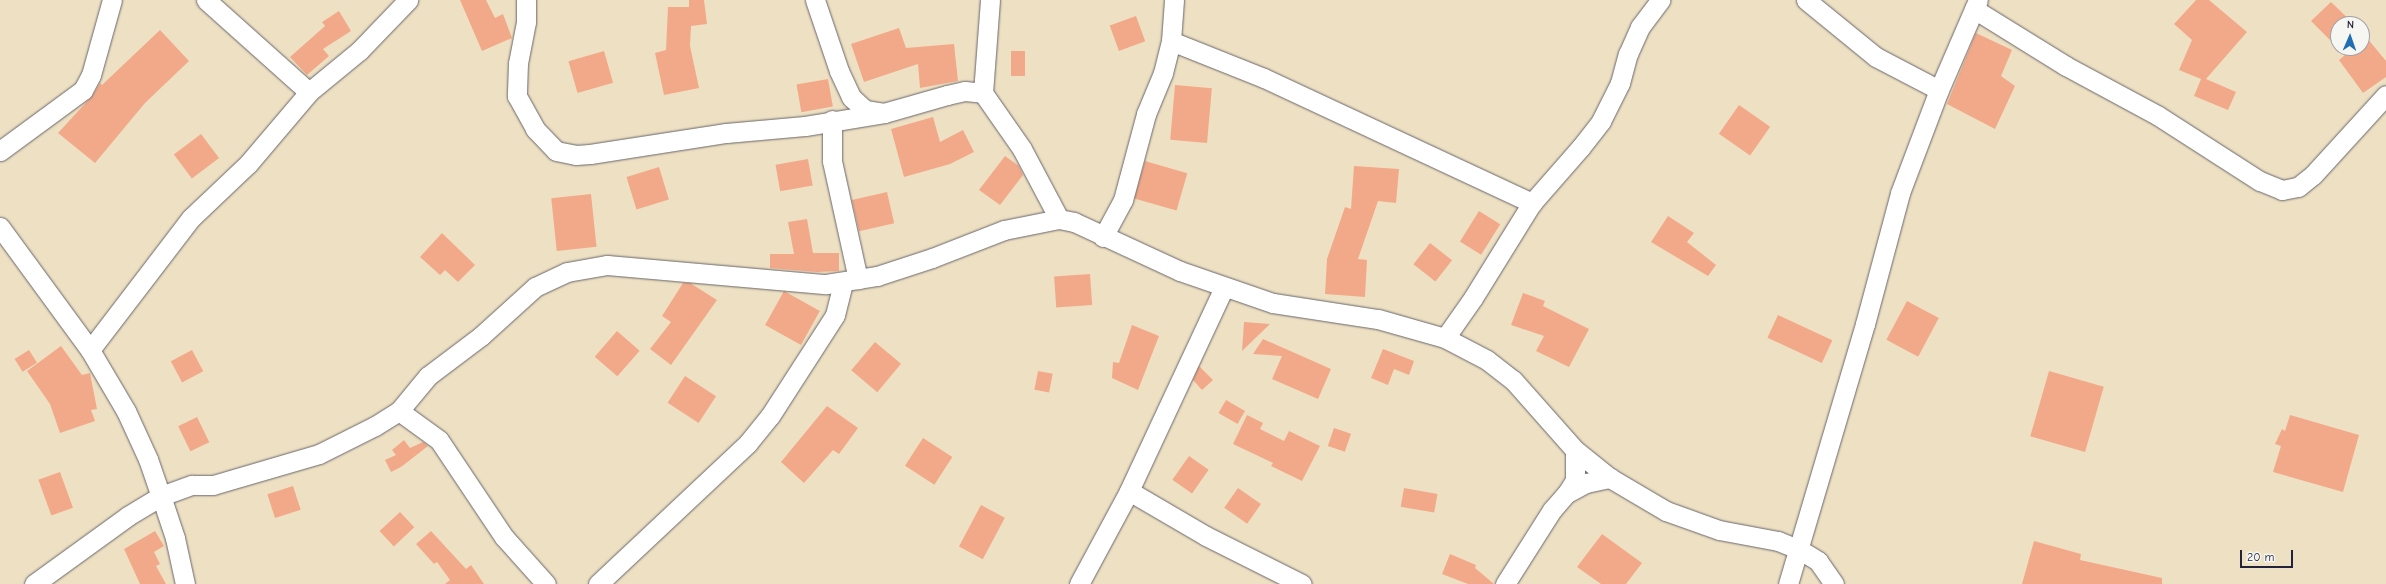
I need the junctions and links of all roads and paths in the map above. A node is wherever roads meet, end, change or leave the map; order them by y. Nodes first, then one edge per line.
1 (112, 0) edge
2 (206, 0) edge
3 (408, 0) edge
4 (526, 0) edge
5 (815, 0) edge
6 (990, 0) edge
7 (1174, 0) edge
8 (1660, 0) edge
9 (1806, 0) edge
10 (1976, 4) edge
11 (1171, 41) junction
12 (1939, 90) junction
13 (310, 92) junction
14 (983, 93) junction
15 (2386, 95) edge
16 (884, 113) junction
17 (832, 120) junction
18 (0, 151) edge
19 (1532, 203) junction
20 (1059, 219) junction
21 (0, 227) edge
22 (1104, 237) junction
23 (851, 281) junction
24 (1224, 287) junction
25 (1445, 338) junction
26 (90, 350) junction
27 (399, 411) junction
28 (1575, 450) junction
29 (1610, 478) junction
30 (1129, 491) junction
31 (1567, 493) junction
32 (161, 496) junction
33 (1800, 550) junction
34 (34, 584) edge
35 (185, 584) edge
36 (546, 584) edge
37 (598, 584) edge
38 (1079, 584) edge
39 (1302, 584) edge
40 (1505, 584) edge
41 (1788, 584) edge
42 (1834, 584) edge

1 - 18 street
2 - 13 street
3 - 13 street
4 - 17 street
5 - 16 street
6 - 14 street
7 - 11 street
8 - 19 street
9 - 12 street
10 - 12 street
10 - 15 street
11 - 19 street
11 - 22 street
12 - 33 street
13 - 26 street
14 - 16 street
14 - 20 street
16 - 17 street
17 - 23 street
19 - 25 street
20 - 22 street
20 - 23 street
21 - 26 street
22 - 24 street
23 - 27 street
23 - 37 street
24 - 25 street
24 - 30 street
25 - 28 street
26 - 32 street
27 - 32 street
27 - 36 street
28 - 29 street
28 - 31 street
29 - 31 street
29 - 33 street
30 - 38 street
30 - 39 street
31 - 40 street
32 - 34 street
32 - 35 street
33 - 41 street
33 - 42 street

